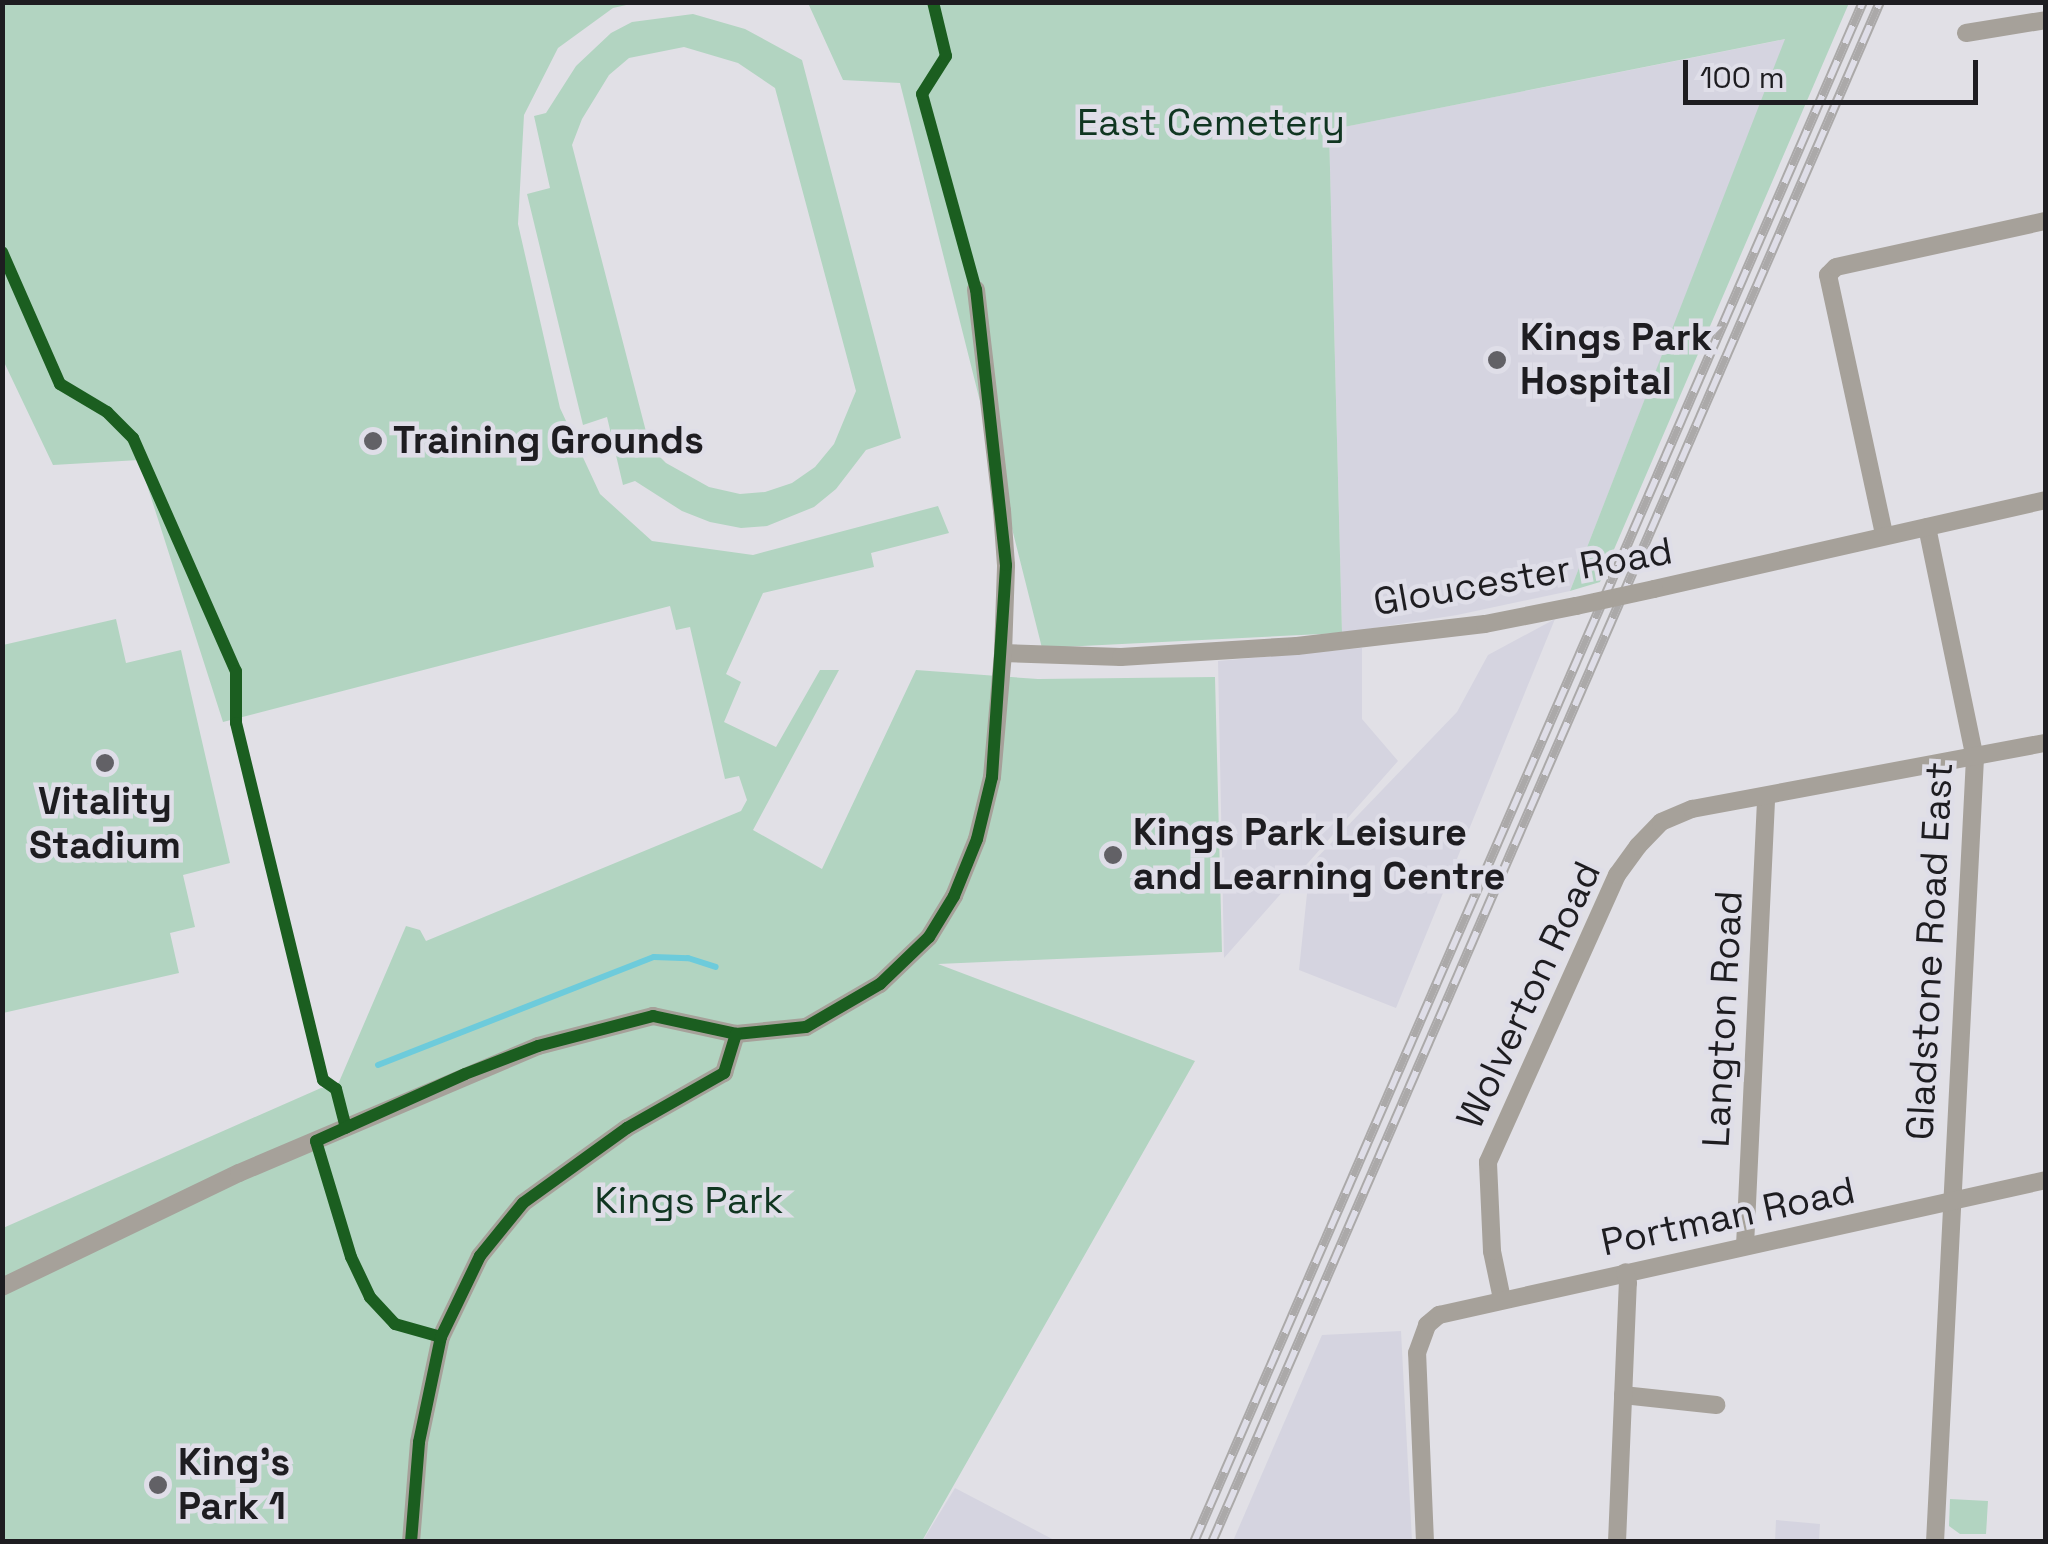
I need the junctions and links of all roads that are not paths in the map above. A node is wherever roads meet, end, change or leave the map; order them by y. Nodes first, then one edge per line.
1 (2046, 20) edge
2 (1966, 33) dead end
3 (2046, 221) edge
4 (976, 290) dead end
5 (2046, 500) edge
6 (1928, 526) junction
7 (1884, 534) junction
8 (1003, 653) junction
9 (2046, 742) edge
10 (1975, 758) junction
11 (1766, 796) junction
12 (736, 1034) junction
13 (2046, 1180) edge
14 (1951, 1202) junction
15 (1745, 1246) junction
16 (1625, 1272) junction
17 (2, 1287) edge
18 (1502, 1299) junction
19 (1623, 1395) junction
20 (1716, 1405) dead end
21 (1936, 1541) edge
22 (412, 1542) edge
23 (1425, 1542) edge
24 (1616, 1542) edge
25 (1950, 1542) edge

1 - 2 street
3 - 7 street
4 - 8 street
5 - 6 street, Gloucester Road
6 - 7 street, Gloucester Road
6 - 10 street, Gladstone Road East
7 - 8 street, Gloucester Road, bridge
8 - 12 street
9 - 10 street, Wolverton Road
10 - 11 street, Wolverton Road
10 - 14 street, Gladstone Road East
11 - 15 street, Langton Road
11 - 18 street, Wolverton Road
12 - 17 street
12 - 22 street
13 - 14 street, Portman Road
14 - 15 street, Portman Road
14 - 21 street, Gladstone Road East
15 - 16 street, Portman Road
16 - 18 street, Portman Road
16 - 19 street
18 - 23 street, Portman Road
19 - 20 street
19 - 24 street
21 - 25 street

